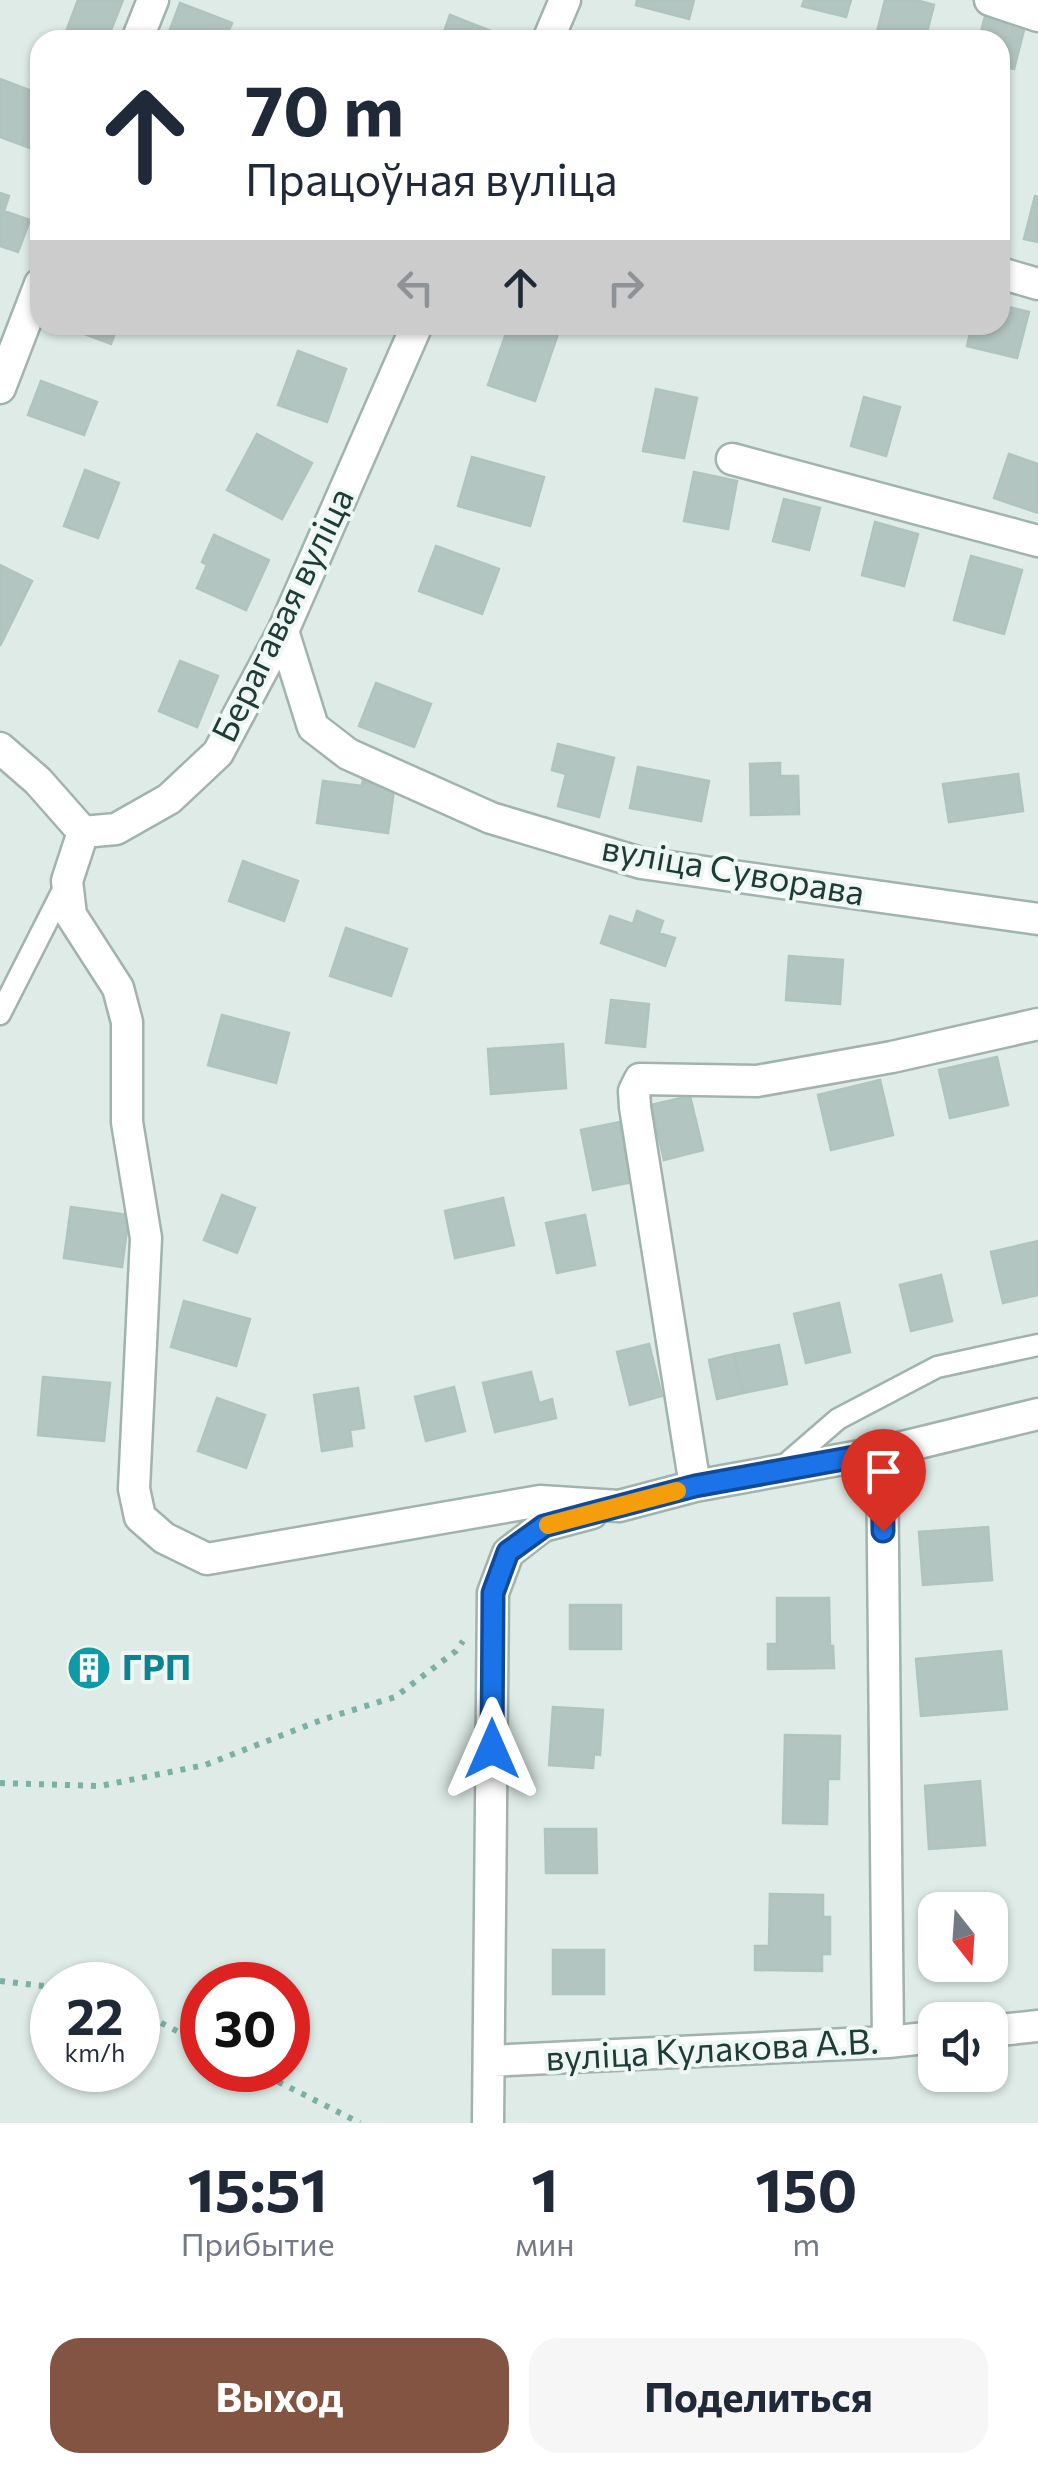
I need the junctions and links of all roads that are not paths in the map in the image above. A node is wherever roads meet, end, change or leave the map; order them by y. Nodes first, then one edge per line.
1 (153, 0) edge
2 (565, 0) edge
3 (990, 0) edge
4 (1038, 16) edge
5 (141, 30) edge
6 (552, 30) edge
7 (1010, 276) edge
8 (1038, 284) edge
9 (30, 310) edge
10 (412, 335) edge
11 (0, 388) edge
12 (732, 459) dead end
13 (1038, 541) edge
14 (283, 631) junction
15 (0, 748) edge
16 (83, 832) junction
17 (67, 881) junction
18 (1038, 919) edge
19 (0, 1014) edge
20 (1038, 1024) edge
21 (1038, 1345) edge
22 (1038, 1414) edge
23 (882, 1452) junction
24 (778, 1470) junction
25 (695, 1486) junction
26 (619, 1506) junction
27 (1038, 2026) edge
28 (1008, 2030) edge
29 (918, 2039) edge
30 (888, 2042) junction
31 (489, 2061) junction
32 (488, 2123) edge

1 - 5 street
2 - 6 street
3 - 4 street
7 - 8 street
9 - 11 street
10 - 14 street, Берагавая вуліца
12 - 13 street
14 - 16 street, Берагавая вуліца
14 - 18 street, вуліца Суворава
15 - 16 street
16 - 17 street
17 - 19 lane
17 - 26 street
20 - 25 street
21 - 24 lane
22 - 23 street
23 - 24 street
23 - 30 street
24 - 25 street
25 - 26 street
26 - 31 street
27 - 28 street
29 - 30 street, вуліца Кулакова А.В.
30 - 31 street, вуліца Кулакова А.В.
31 - 32 street

